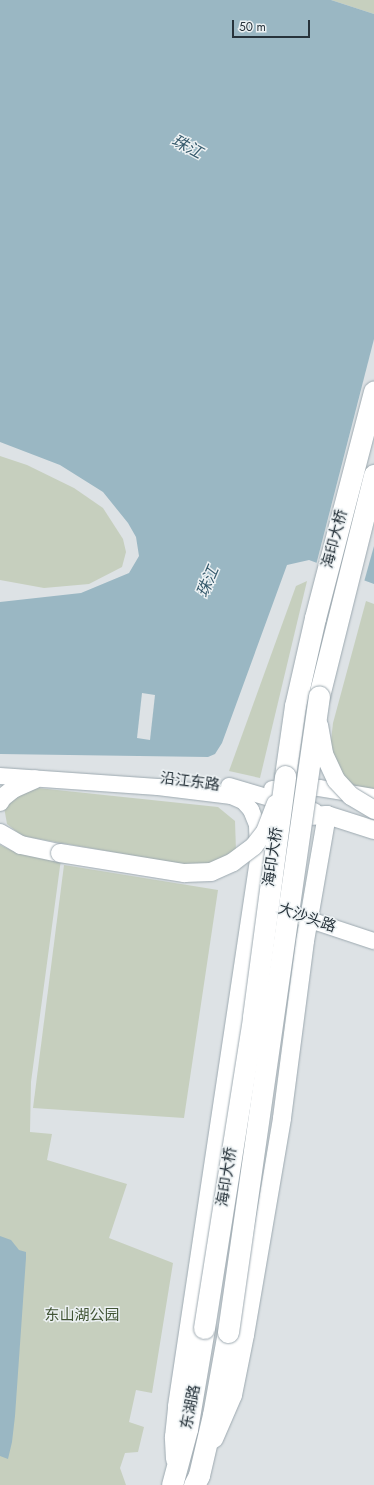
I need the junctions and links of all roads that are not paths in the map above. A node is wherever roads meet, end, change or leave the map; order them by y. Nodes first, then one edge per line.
1 (374, 392) edge
2 (374, 475) edge
3 (319, 696) junction
4 (0, 767) edge
5 (0, 776) edge
6 (285, 776) junction
7 (35, 779) junction
8 (226, 786) junction
9 (374, 797) edge
10 (0, 802) edge
11 (374, 810) edge
12 (327, 815) junction
13 (374, 830) edge
14 (1, 833) edge
15 (255, 880) junction
16 (309, 921) junction
17 (248, 925) junction
18 (305, 941) junction
19 (374, 941) edge
20 (204, 1328) joint
21 (228, 1332) joint
22 (174, 1479) edge
23 (197, 1482) edge

1 - 6 highway, 海印大桥
2 - 3 highway, 海印大桥
3 - 11 main road, bridge
3 - 21 highway, 海印大桥, bridge
4 - 8 main road, 沿江东路
5 - 7 main road, 沿江东路
6 - 14 main road, bridge
6 - 20 highway, 海印大桥, bridge
7 - 10 main road
7 - 15 main road, 沿江东路
8 - 9 main road
8 - 12 main road, 沿江东路
12 - 13 main road, 沿江东路
12 - 15 main road
12 - 16 main road
15 - 16 main road, 大沙头路
15 - 17 main road
16 - 18 main road
16 - 19 main road, 大沙头路
17 - 18 main road
17 - 22 main road
18 - 23 main road
20 - 22 highway, 东湖路
21 - 23 highway, 东湖路

